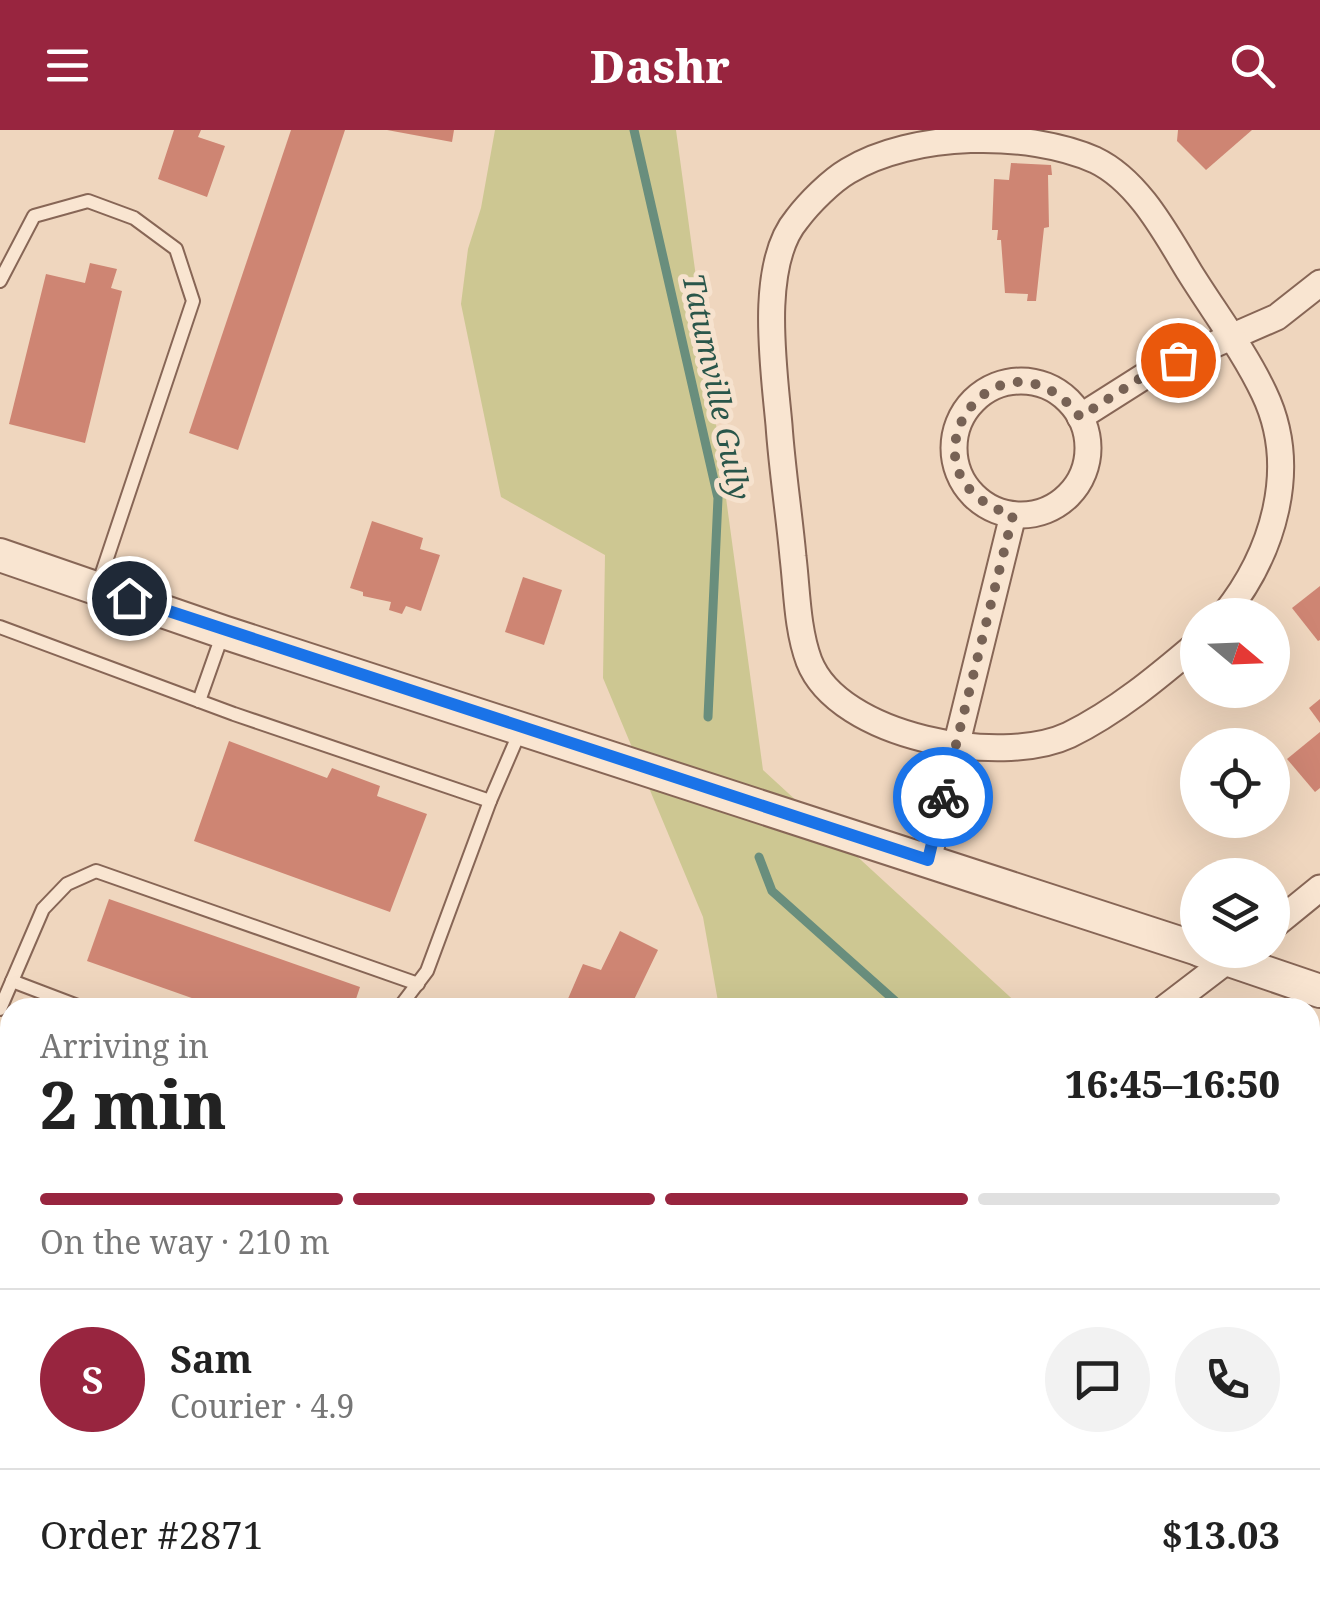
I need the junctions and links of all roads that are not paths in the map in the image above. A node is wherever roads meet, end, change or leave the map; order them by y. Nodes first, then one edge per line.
1 (0, 281) edge
2 (1320, 283) edge
3 (1232, 336) junction
4 (1080, 417) junction
5 (1013, 515) junction
6 (0, 555) edge
7 (98, 587) junction
8 (1235, 598) edge
9 (0, 627) edge
10 (223, 632) junction
11 (1180, 657) edge
12 (200, 701) junction
13 (522, 727) junction
14 (956, 743) junction
15 (490, 801) junction
16 (928, 860) junction
17 (1320, 888) edge
18 (1290, 912) edge
19 (1180, 940) edge
20 (1201, 968) edge
21 (1259, 968) edge
22 (12, 982) junction
23 (418, 984) junction
24 (1320, 991) edge
25 (5, 998) edge
26 (56, 998) edge
27 (407, 998) edge
28 (1174, 998) edge

1 - 7 lane
2 - 3 street
3 - 4 street
3 - 8 street
3 - 14 street
4 - 5 street
4 - 5 street
5 - 14 street
6 - 7 street
7 - 10 street
9 - 12 lane
10 - 12 lane
10 - 13 street
11 - 14 street
12 - 15 lane
13 - 15 lane
13 - 16 street
14 - 16 street
15 - 23 lane
16 - 19 street
17 - 18 street
20 - 28 street
21 - 24 street
22 - 23 lane
22 - 25 lane
22 - 26 lane
23 - 27 lane

